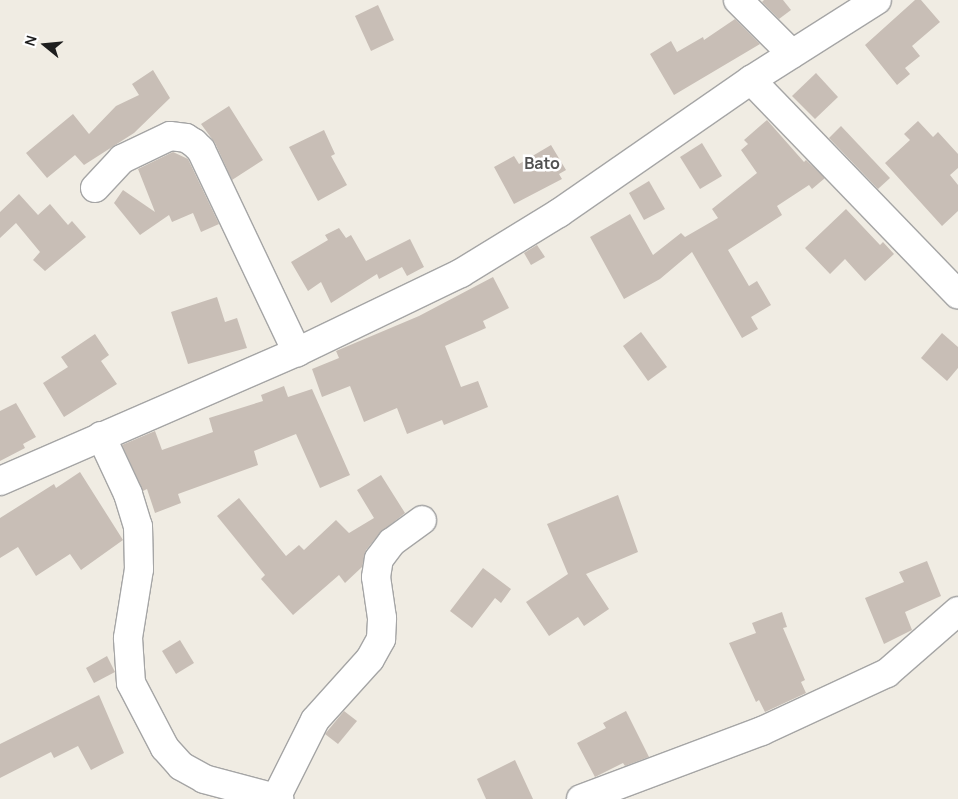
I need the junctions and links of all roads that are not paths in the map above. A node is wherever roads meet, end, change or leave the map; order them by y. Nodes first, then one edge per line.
1 (738, 0) edge
2 (877, 0) edge
3 (792, 54) junction
4 (751, 80) junction
5 (95, 188) dead end
6 (958, 294) edge
7 (298, 352) junction
8 (101, 436) junction
9 (0, 480) edge
10 (422, 520) dead end
11 (958, 611) edge
12 (278, 798) edge
13 (581, 799) edge

1 - 3 street
2 - 3 street
3 - 4 street
4 - 6 street
4 - 7 street
5 - 7 street
7 - 8 street
8 - 9 street
8 - 12 street
10 - 12 street
11 - 13 street

